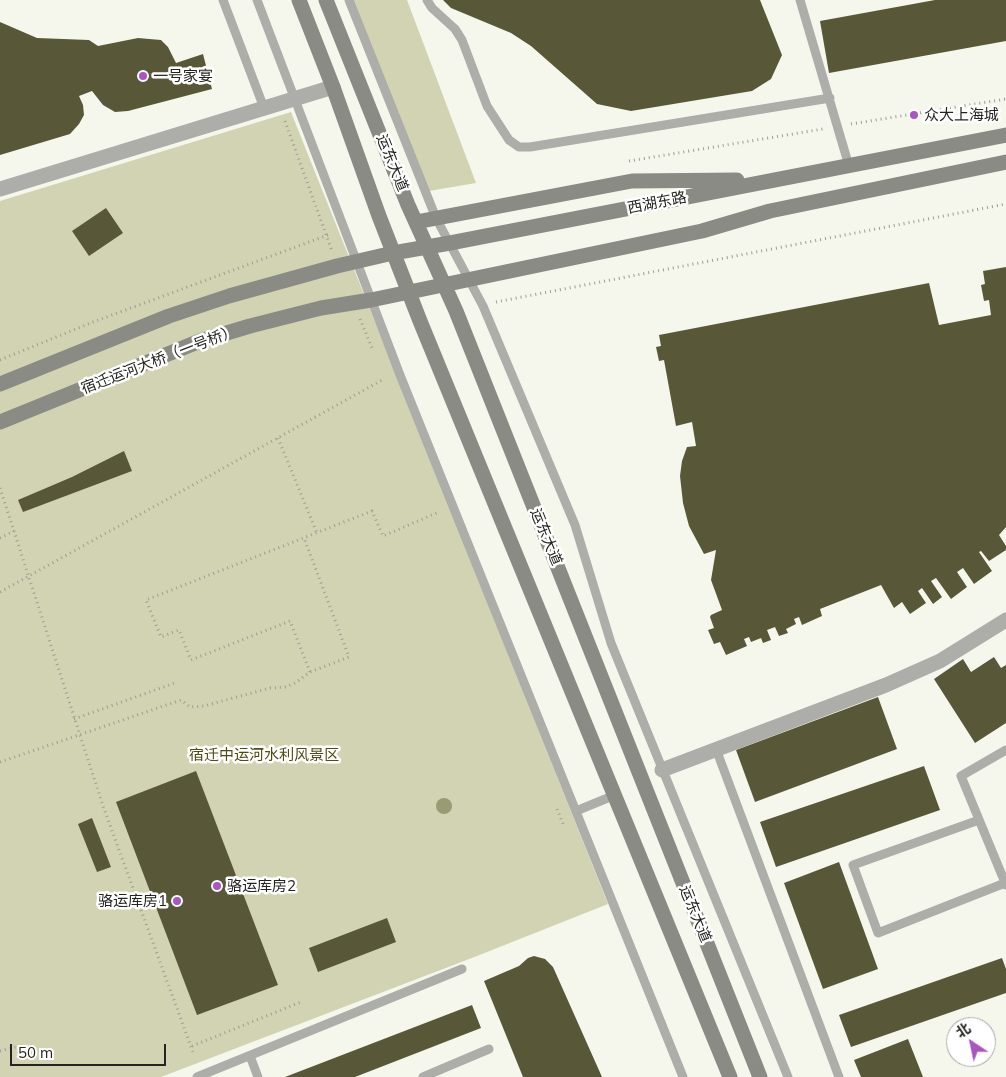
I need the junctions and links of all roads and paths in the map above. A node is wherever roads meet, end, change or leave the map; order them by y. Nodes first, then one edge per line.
1 (223, 0) edge
2 (256, 0) edge
3 (299, 0) edge
4 (326, 0) edge
5 (349, 0) edge
6 (427, 0) edge
7 (800, 0) edge
8 (333, 87) junction
9 (830, 98) junction
10 (295, 99) junction
11 (264, 108) junction
12 (1006, 135) edge
13 (1006, 162) edge
14 (849, 166) junction
15 (778, 179) junction
16 (0, 189) edge
17 (1006, 204) edge
18 (436, 218) junction
19 (416, 222) junction
20 (450, 243) junction
21 (427, 247) junction
22 (293, 248) dead end
23 (393, 253) junction
24 (356, 262) junction
25 (468, 280) junction
26 (444, 284) junction
27 (409, 291) junction
28 (371, 300) junction
29 (483, 306) junction
30 (0, 360) edge
31 (384, 379) dead end
32 (0, 384) edge
33 (0, 422) edge
34 (278, 438) junction
35 (0, 488) edge
36 (439, 512) dead end
37 (14, 531) junction
38 (317, 533) junction
39 (0, 538) edge
40 (304, 538) junction
41 (28, 576) junction
42 (0, 592) edge
43 (1006, 620) edge
44 (310, 672) junction
45 (175, 683) dead end
46 (74, 719) junction
47 (80, 735) junction
48 (716, 749) junction
49 (1006, 750) edge
50 (0, 762) edge
51 (662, 770) junction
52 (615, 795) junction
53 (576, 811) junction
54 (979, 820) junction
55 (1006, 884) edge
56 (462, 969) dead end
57 (301, 1002) dead end
58 (19, 1046) dead end
59 (192, 1046) junction
60 (489, 1048) dead end
61 (0, 1051) edge
62 (194, 1055) dead end
63 (250, 1056) junction
64 (198, 1077) edge
65 (258, 1077) edge
66 (423, 1077) edge
67 (683, 1077) edge
68 (730, 1077) edge
69 (760, 1077) edge
70 (788, 1077) edge
71 (838, 1077) edge

1 - 11 lane
2 - 10 lane
3 - 8 main road, 运东大道
4 - 19 main road, 运东大道
5 - 18 lane
6 - 9 lane
7 - 9 lane
8 - 10 street
8 - 23 main road, 运东大道
9 - 14 lane
10 - 11 street
10 - 24 lane
11 - 16 street
12 - 14 main road, 西湖东路
13 - 25 main road
14 - 15 main road, 西湖东路
15 - 18 main road
15 - 20 main road, 西湖东路
17 - 29 path
18 - 19 main road
18 - 20 lane
19 - 21 main road, 运东大道
20 - 21 main road, 西湖东路
20 - 25 lane
21 - 23 main road, 西湖东路
21 - 26 main road, 运东大道
22 - 30 path
23 - 24 main road, 西湖东路
23 - 27 main road, 运东大道
24 - 28 lane
24 - 32 main road, 西湖东路
25 - 26 main road
25 - 29 lane
26 - 27 main road
26 - 69 main road, 运东大道
27 - 28 main road
27 - 52 main road, 运东大道
28 - 33 main road, 宿迁运河大桥（一号桥）
28 - 53 lane
29 - 51 lane
31 - 34 path
34 - 38 path
34 - 41 path
35 - 37 path
36 - 38 path
37 - 39 path
37 - 41 path
38 - 40 path
40 - 44 path
40 - 44 path
41 - 42 path
41 - 46 path
43 - 48 street
44 - 47 path
45 - 46 path
46 - 47 path
47 - 50 path
47 - 59 path
48 - 51 street
48 - 71 lane
49 - 54 lane
51 - 70 lane
52 - 53 lane
52 - 68 main road, 运东大道
53 - 67 lane
54 - 55 lane
54 - 55 lane
56 - 63 lane
57 - 59 path
58 - 61 path
59 - 62 path
60 - 66 lane
63 - 64 lane
63 - 65 lane

